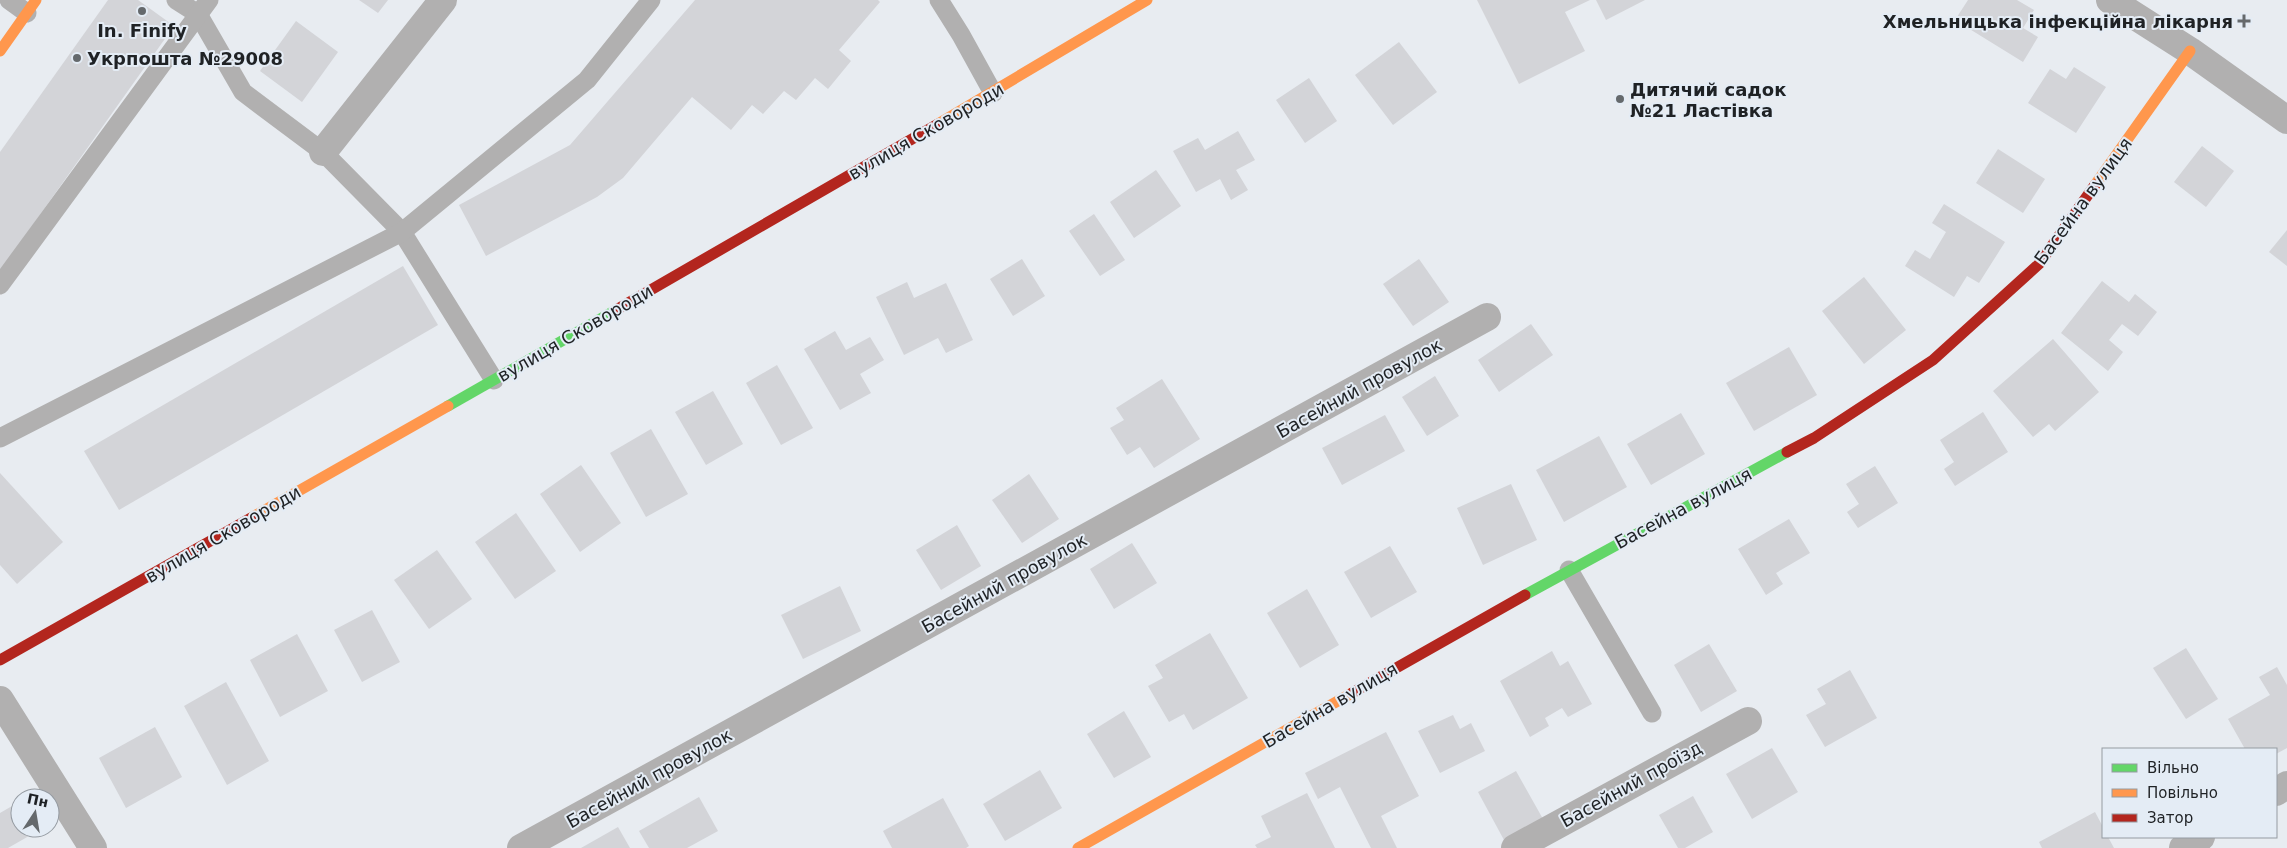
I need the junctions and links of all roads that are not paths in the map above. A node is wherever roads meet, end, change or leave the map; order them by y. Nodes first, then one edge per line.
1 (10, 0) edge
2 (176, 0) edge
3 (443, 0) edge
4 (651, 0) edge
5 (939, 0) edge
6 (1147, 0) edge
7 (2110, 0) edge
8 (32, 6) edge
9 (204, 7) edge
10 (0, 51) edge
11 (2190, 51) junction
12 (993, 93) junction
13 (2287, 120) edge
14 (323, 152) junction
15 (402, 232) junction
16 (0, 285) edge
17 (1487, 317) dead end
18 (494, 380) junction
19 (0, 438) edge
20 (1569, 570) junction
21 (0, 660) edge
22 (0, 700) edge
23 (1652, 713) dead end
24 (1748, 721) dead end
25 (2199, 838) edge
26 (94, 848) edge
27 (521, 848) edge
28 (1078, 848) edge
29 (1515, 848) edge
30 (2183, 848) edge

1 - 8 lane
2 - 9 lane
3 - 14 street
4 - 15 lane
5 - 12 lane
6 - 12 street, вулиця Сковороди
7 - 11 street
8 - 10 street
9 - 14 lane
9 - 16 lane
11 - 13 street
11 - 20 street, Басейна вулиця
12 - 18 street, вулиця Сковороди
14 - 15 lane
15 - 18 lane
15 - 19 lane
17 - 27 street, Басейний провулок
18 - 21 street, вулиця Сковороди
20 - 23 lane
20 - 28 street, Басейна вулиця
22 - 26 street
24 - 29 street, Басейний проїзд
25 - 30 street

